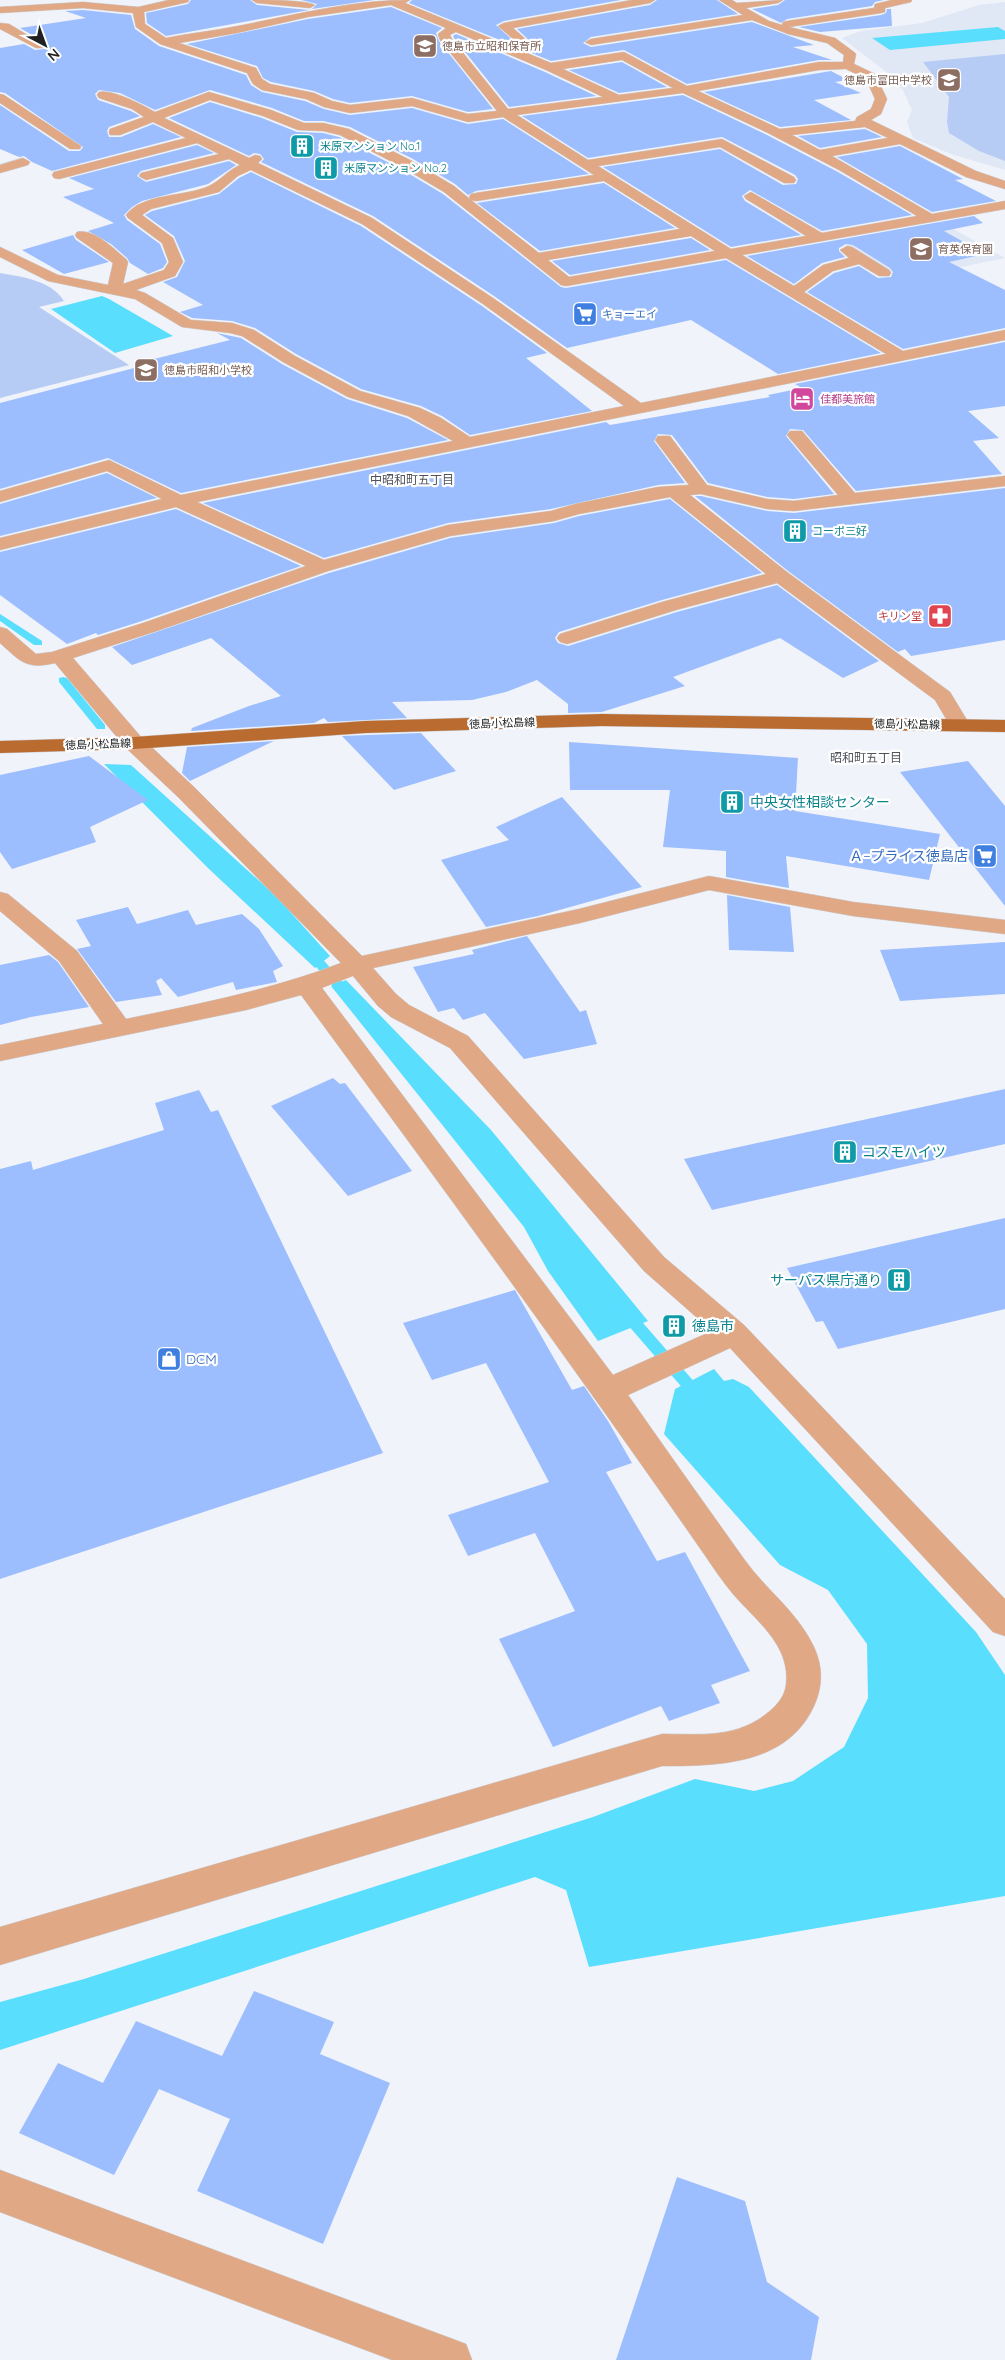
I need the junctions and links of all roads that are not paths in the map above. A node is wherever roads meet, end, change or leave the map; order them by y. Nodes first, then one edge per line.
1 (184, 0) edge
2 (258, 0) edge
3 (650, 0) edge
4 (724, 0) edge
5 (778, 0) edge
6 (865, 0) edge
7 (907, 0) edge
8 (395, 1) edge
9 (736, 6) junction
10 (879, 6) junction
11 (0, 10) edge
12 (138, 10) junction
13 (330, 10) junction
14 (752, 17) junction
15 (0, 26) edge
16 (775, 26) junction
17 (455, 28) junction
18 (164, 42) junction
19 (524, 43) dead end
20 (580, 44) dead end
21 (40, 46) dead end
22 (848, 65) junction
23 (550, 67) junction
24 (684, 89) junction
25 (103, 95) dead end
26 (0, 98) edge
27 (618, 99) junction
28 (506, 114) junction
29 (155, 118) junction
30 (867, 123) junction
31 (115, 132) dead end
32 (777, 132) junction
33 (198, 139) junction
34 (900, 140) junction
35 (75, 146) dead end
36 (818, 154) junction
37 (230, 156) junction
38 (23, 162) dead end
39 (252, 162) junction
40 (584, 164) junction
41 (0, 169) edge
42 (59, 175) dead end
43 (146, 176) dead end
44 (606, 177) junction
45 (789, 180) dead end
46 (1004, 187) edge
47 (751, 196) dead end
48 (476, 197) dead end
49 (1005, 205) edge
50 (981, 210) junction
51 (930, 218) junction
52 (1005, 220) edge
53 (694, 231) junction
54 (82, 236) dead end
55 (823, 238) junction
56 (0, 251) edge
57 (731, 255) junction
58 (536, 258) junction
59 (861, 259) junction
60 (884, 273) dead end
61 (118, 290) junction
62 (795, 292) junction
63 (1005, 335) edge
64 (900, 356) junction
65 (638, 409) junction
66 (796, 435) dead end
67 (664, 440) dead end
68 (468, 443) junction
69 (1005, 481) edge
70 (701, 489) junction
71 (674, 491) junction
72 (0, 497) edge
73 (851, 500) junction
74 (179, 501) junction
75 (0, 544) edge
76 (321, 567) junction
77 (780, 576) junction
78 (0, 633) edge
79 (567, 638) dead end
80 (58, 656) junction
81 (959, 725) junction
82 (1005, 726) edge
83 (134, 743) junction
84 (0, 747) edge
85 (0, 899) edge
86 (1005, 927) edge
87 (350, 968) junction
88 (310, 984) junction
89 (119, 1028) junction
90 (0, 1053) edge
91 (734, 1333) junction
92 (608, 1391) junction
93 (1005, 1622) edge
94 (0, 1946) edge
95 (0, 2190) edge
96 (446, 2359) edge

1 - 12 street
2 - 13 street
3 - 19 street
4 - 9 street
5 - 9 street
6 - 10 street
7 - 10 street
8 - 13 street
8 - 17 street
9 - 14 street
10 - 16 street
11 - 12 street
12 - 18 street
13 - 18 street
14 - 16 street
14 - 20 street
15 - 21 street
16 - 22 street
17 - 23 street
17 - 28 street
18 - 28 street
22 - 24 street
22 - 30 street
23 - 24 street
23 - 27 street
24 - 27 street
24 - 32 street
25 - 29 street
26 - 35 street
27 - 28 street
28 - 40 street
29 - 31 street
29 - 33 street
29 - 58 street
30 - 32 street
30 - 34 street
32 - 36 street
33 - 37 street
33 - 42 street
34 - 36 street
34 - 46 street
36 - 51 street
37 - 39 street
37 - 43 street
38 - 41 street
39 - 61 street
39 - 65 street
40 - 44 street
40 - 45 street
44 - 48 street
44 - 53 street
47 - 55 street
49 - 50 street
50 - 51 street
50 - 52 street
51 - 55 street
53 - 57 street
53 - 58 street
54 - 61 street
55 - 57 street
55 - 59 street
56 - 61 street
57 - 58 street
57 - 62 street
59 - 60 street
59 - 62 street
61 - 68 street
62 - 64 street
63 - 64 street
64 - 65 street
65 - 68 street
66 - 73 street
67 - 70 street
68 - 74 street
69 - 73 street
70 - 71 street
70 - 73 street
71 - 76 street
71 - 77 street
72 - 74 street
74 - 75 street
74 - 76 street
76 - 80 street
77 - 79 street
77 - 81 street
78 - 80 street
80 - 83 street
81 - 82 main road, 徳島小松島線
81 - 83 main road, 徳島小松島線
83 - 84 main road, 徳島小松島線
83 - 87 street
85 - 89 street
86 - 87 street
87 - 88 street
87 - 91 street
88 - 89 street
88 - 92 street
89 - 90 street
91 - 92 street
91 - 93 street
92 - 94 street
95 - 96 street

